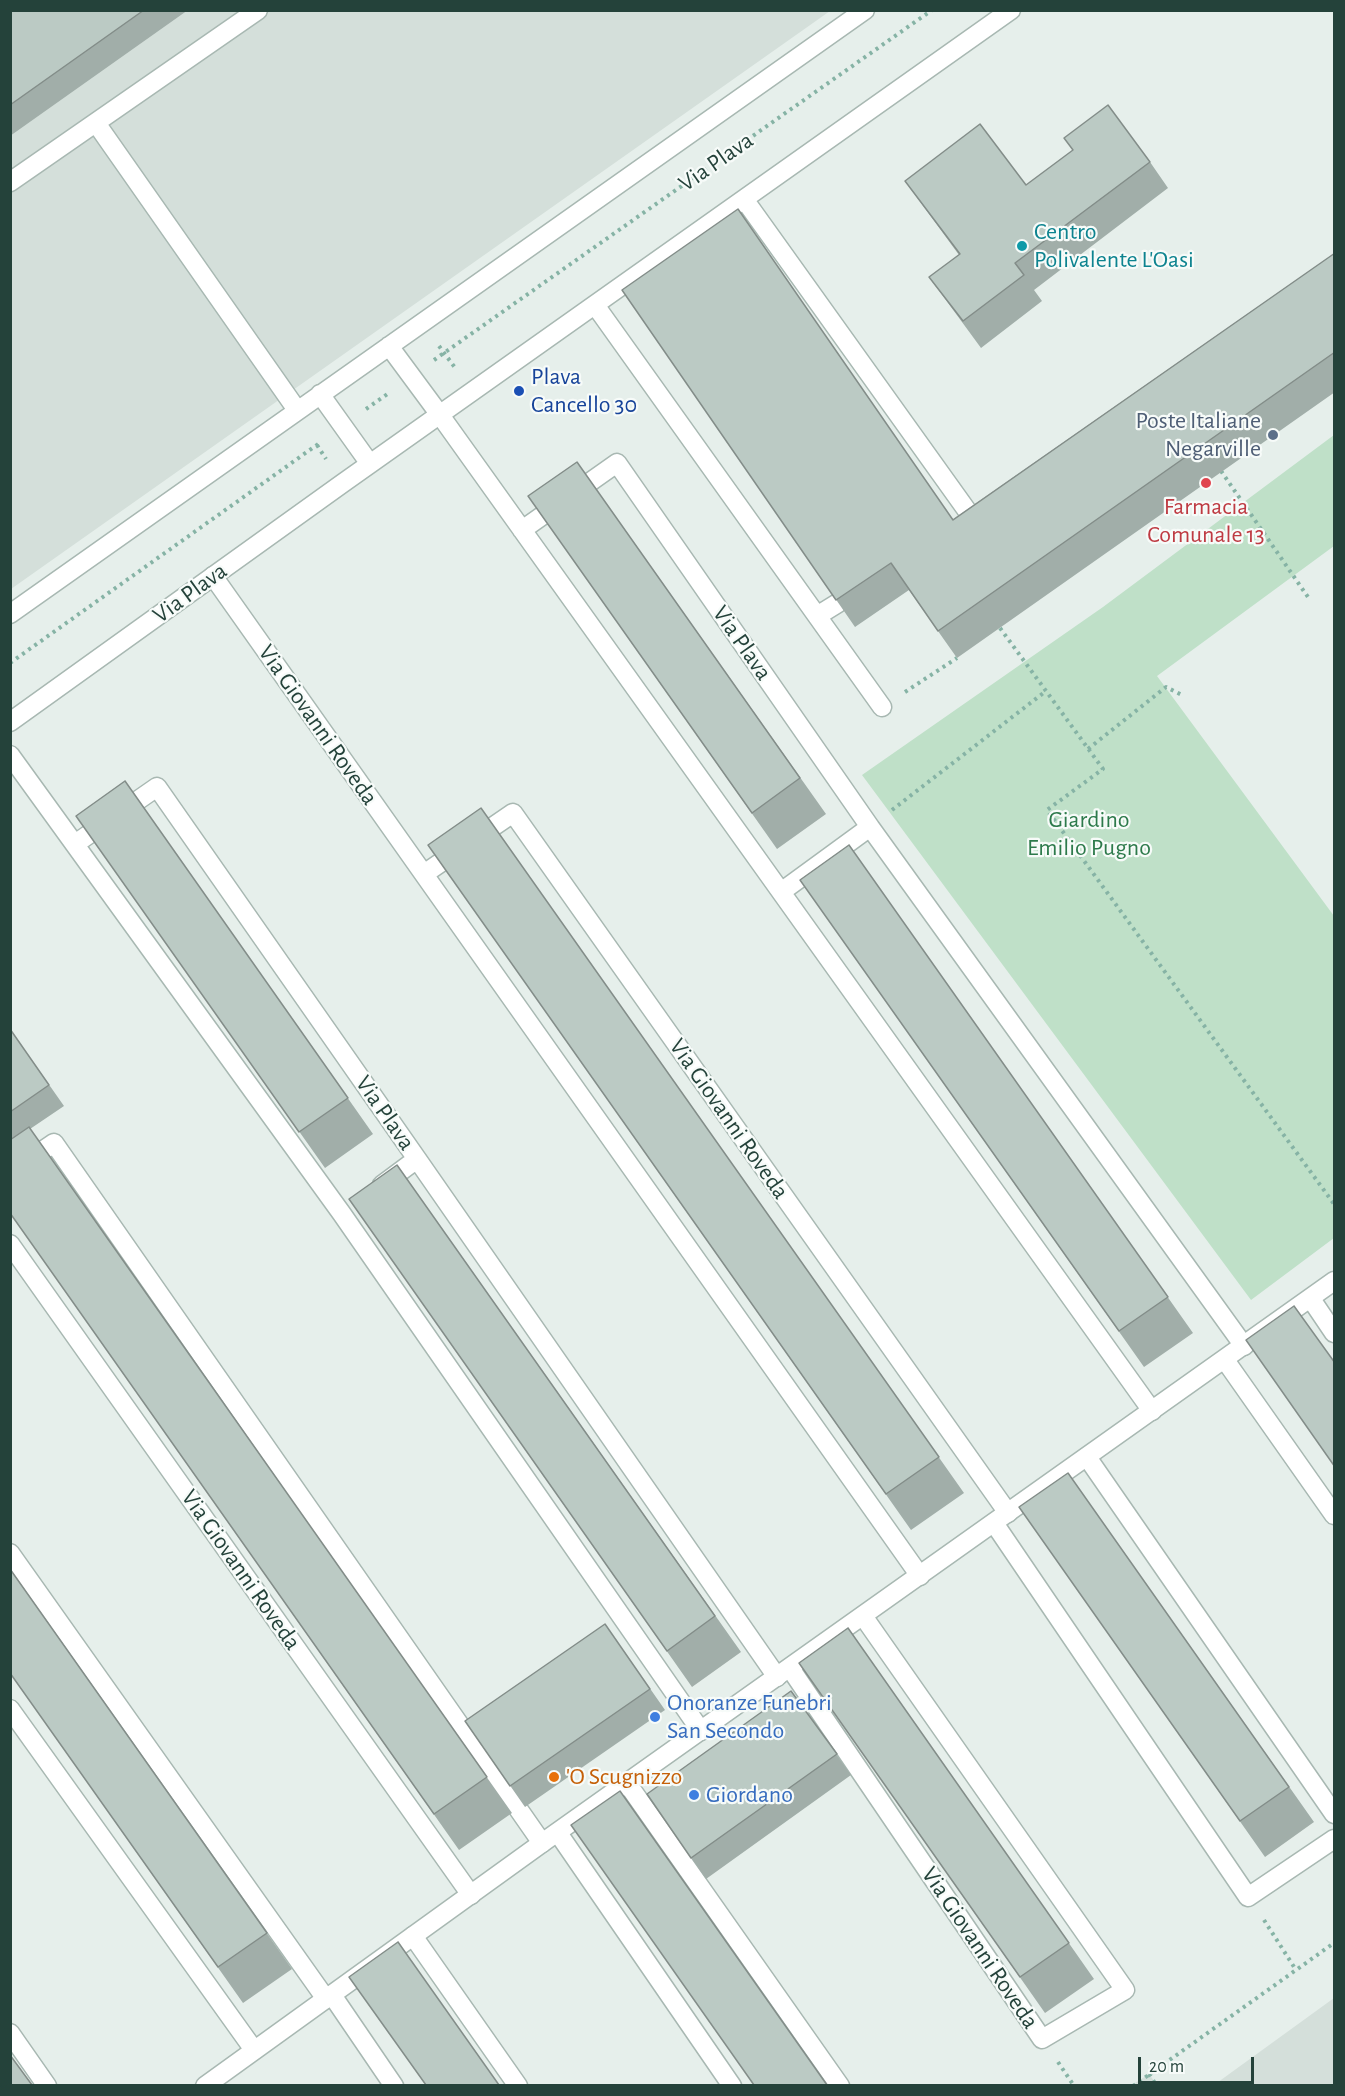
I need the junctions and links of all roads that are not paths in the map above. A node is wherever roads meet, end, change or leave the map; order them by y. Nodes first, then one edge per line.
1 (258, 10) edge
2 (865, 10) edge
3 (1011, 10) edge
4 (96, 123) junction
5 (10, 182) edge
6 (744, 199) junction
7 (595, 305) junction
8 (389, 346) junction
9 (320, 394) junction
10 (297, 410) junction
11 (440, 415) junction
12 (370, 464) junction
13 (968, 512) edge
14 (522, 531) junction
15 (213, 576) junction
16 (838, 603) edge
17 (10, 614) edge
18 (817, 616) junction
19 (882, 707) road end
20 (10, 722) edge
21 (10, 755) edge
22 (870, 827) junction
23 (75, 844) junction
24 (424, 874) junction
25 (781, 892) junction
26 (417, 1159) junction
27 (10, 1173) edge
28 (370, 1194) edge
29 (10, 1244) edge
30 (1335, 1281) edge
31 (1311, 1299) junction
32 (1335, 1333) edge
33 (1244, 1346) junction
34 (1225, 1360) junction
35 (1152, 1411) junction
36 (1087, 1458) junction
37 (1335, 1515) edge
38 (1001, 1518) junction
39 (10, 1553) edge
40 (920, 1576) junction
41 (863, 1616) junction
42 (627, 1625) junction
43 (609, 1638) edge
44 (784, 1672) junction
45 (10, 1709) edge
46 (701, 1731) junction
47 (627, 1784) junction
48 (1335, 1814) edge
49 (558, 1833) junction
50 (1335, 1839) edge
51 (542, 1843) junction
52 (471, 1895) junction
53 (413, 1936) junction
54 (329, 1997) junction
55 (10, 2033) edge
56 (254, 2050) junction
57 (47, 2085) edge
58 (205, 2085) edge
59 (394, 2085) edge
60 (518, 2085) edge
61 (732, 2085) edge
62 (840, 2085) edge

1 - 4 street
2 - 8 street, Via Plava
3 - 6 street, Via Plava
4 - 5 street
4 - 10 street
6 - 7 street, Via Plava
6 - 13 street, Via Plava
7 - 11 street, Via Plava
7 - 18 street
8 - 9 street, Via Plava
8 - 11 street
9 - 10 street, Via Plava
9 - 12 street
10 - 17 street, Via Plava
11 - 12 street, Via Plava
11 - 14 street
12 - 15 street, Via Plava
14 - 22 street, Via Plava
14 - 25 street
15 - 20 street, Via Plava
15 - 24 street, Via Giovanni Roveda
16 - 18 street
18 - 19 street
21 - 23 street
22 - 25 street
22 - 33 street
23 - 26 street, Via Plava
23 - 42 street
24 - 38 street, Via Giovanni Roveda
24 - 40 street, Via Giovanni Roveda
25 - 35 street
26 - 28 street, Via Plava
26 - 44 street, Via Giovanni Roveda
27 - 51 street
29 - 52 street, Via Giovanni Roveda
30 - 31 street
31 - 32 street
31 - 33 street
33 - 34 street
34 - 35 street
34 - 37 street
35 - 36 street
36 - 38 street
36 - 48 street
38 - 40 street
38 - 50 street, Via Giovanni Roveda
39 - 54 street
40 - 41 street
41 - 44 street
41 - 44 street, Via Giovanni Roveda
42 - 43 street
42 - 46 street
44 - 46 street
45 - 56 street
46 - 47 street
47 - 49 street
47 - 62 street
49 - 51 street
49 - 61 street
51 - 52 street
52 - 53 street
53 - 54 street
53 - 60 street
54 - 56 street
54 - 59 street
55 - 57 street
56 - 58 street

